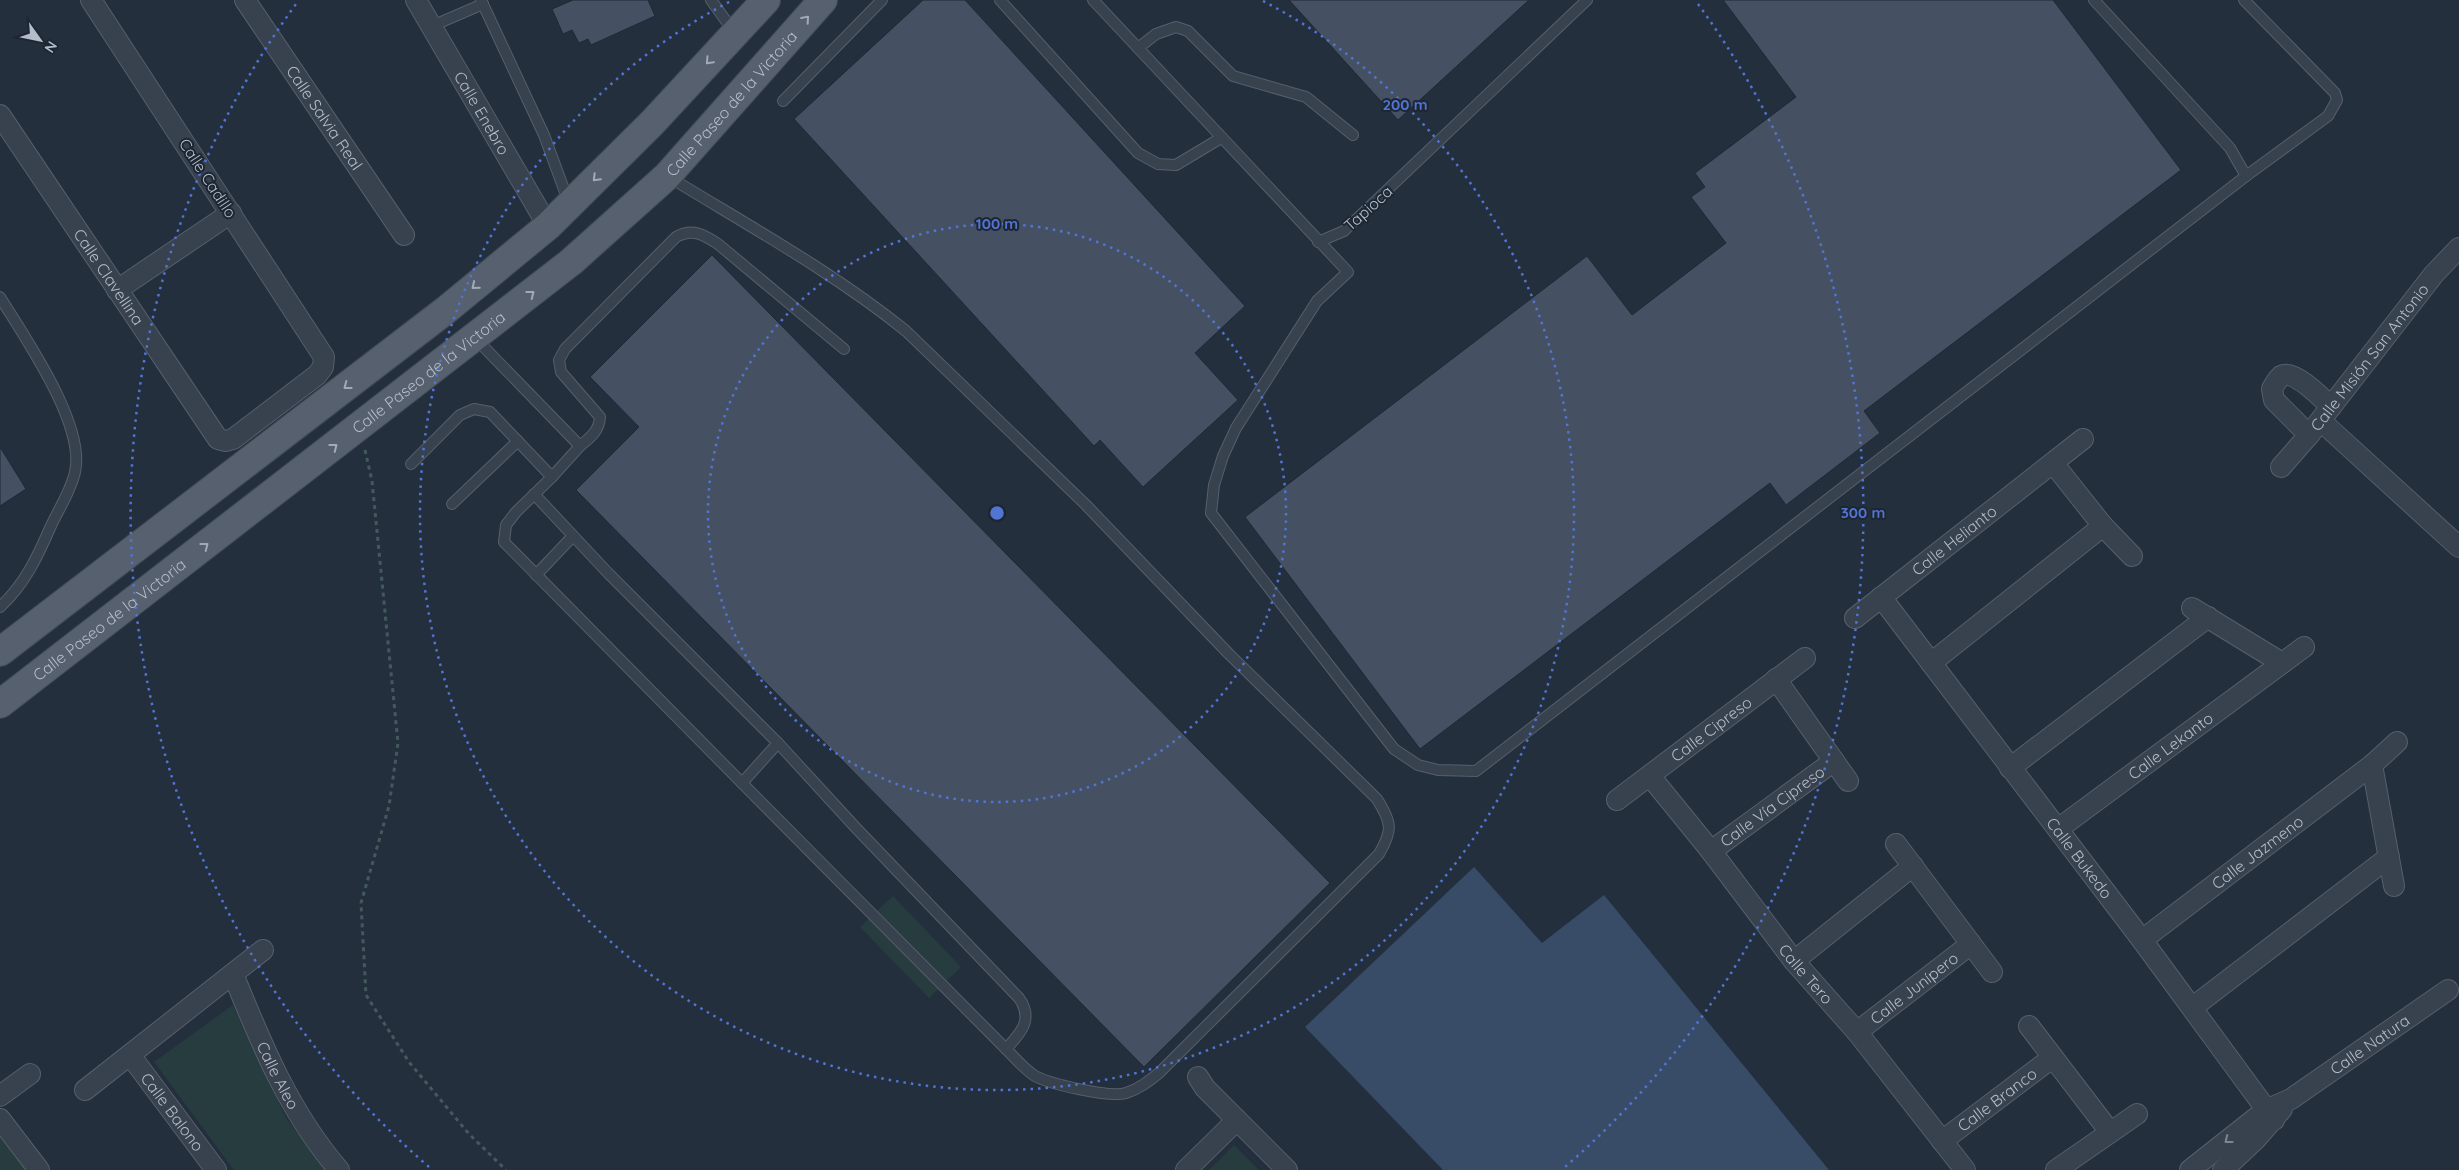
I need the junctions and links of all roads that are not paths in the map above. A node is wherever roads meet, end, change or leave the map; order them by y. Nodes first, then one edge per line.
1 (91, 0) edge
2 (245, 0) edge
3 (416, 0) edge
4 (711, 0) edge
5 (766, 0) edge
6 (823, 0) edge
7 (882, 0) edge
8 (1000, 0) edge
9 (1093, 0) edge
10 (1587, 0) edge
11 (2094, 0) edge
12 (2244, 0) edge
13 (482, 2) edge
14 (432, 26) junction
15 (735, 34) junction
16 (1138, 48) junction
17 (783, 101) dead end
18 (0, 115) edge
19 (1353, 136) dead end
20 (1221, 138) junction
21 (667, 176) junction
22 (2246, 176) junction
23 (569, 204) junction
24 (231, 213) junction
25 (548, 226) junction
26 (404, 235) dead end
27 (1318, 242) junction
28 (2459, 248) edge
29 (117, 290) junction
30 (0, 298) edge
31 (475, 338) junction
32 (844, 349) dead end
33 (2320, 421) junction
34 (2083, 439) dead end
35 (218, 440) joint
36 (518, 441) junction
37 (580, 446) junction
38 (2053, 463) junction
39 (411, 464) dead end
40 (2281, 467) dead end
41 (552, 477) junction
42 (534, 494) junction
43 (452, 504) dead end
44 (2103, 526) junction
45 (573, 536) junction
46 (2459, 547) edge
47 (2132, 556) dead end
48 (536, 575) junction
49 (1881, 598) junction
50 (0, 608) edge
51 (1855, 618) dead end
52 (2304, 646) dead end
53 (0, 652) edge
54 (1805, 658) dead end
55 (2282, 662) junction
56 (1930, 663) junction
57 (1776, 679) junction
58 (0, 704) edge
59 (2397, 742) dead end
60 (778, 744) junction
61 (1834, 761) junction
62 (2372, 765) junction
63 (2010, 768) junction
64 (1650, 776) junction
65 (1848, 781) dead end
66 (742, 783) junction
67 (1617, 800) dead end
68 (2058, 829) junction
69 (1896, 844) dead end
70 (1711, 851) junction
71 (2389, 857) junction
72 (1912, 866) junction
73 (2394, 886) dead end
74 (2142, 940) junction
75 (1971, 944) junction
76 (263, 950) dead end
77 (1794, 961) junction
78 (1992, 972) dead end
79 (233, 974) junction
80 (2448, 990) dead end
81 (2193, 1007) junction
82 (2029, 1026) dead end
83 (1858, 1032) junction
84 (1006, 1050) junction
85 (130, 1055) junction
86 (2052, 1058) junction
87 (30, 1074) dead end
88 (1198, 1077) dead end
89 (85, 1090) dead end
90 (0, 1096) edge
91 (2137, 1114) dead end
92 (2270, 1115) junction
93 (0, 1119) edge
94 (1237, 1120) junction
95 (2110, 1132) junction
96 (1942, 1140) junction
97 (2067, 1167) edge
98 (39, 1170) edge
99 (216, 1170) edge
100 (338, 1170) edge
101 (1186, 1170) edge
102 (1287, 1170) edge
103 (1965, 1170) edge
104 (2190, 1170) edge
105 (2223, 1170) edge

1 - 24 street, Calle Cadillo
2 - 26 street, Calle Salvia Real
3 - 14 street, Calle Enebro
4 - 15 lane
5 - 15 main road
21 -> 6 main road, Calle Paseo de la Victoria
7 - 17 lane
8 - 20 lane
9 - 16 lane
10 - 27 lane, Tapioca
11 - 22 lane
12 - 22 lane
13 - 14 lane
13 - 23 lane
14 - 25 street, Calle Enebro
15 -> 23 main road
16 - 19 lane
16 - 20 lane
18 - 29 street, Calle Clavellina
20 - 27 lane
31 -> 21 main road, Calle Paseo de la Victoria
21 - 84 lane
22 - 27 lane
23 - 25 main road
24 - 29 street
24 - 35 street, Calle Cadillo
25 -> 53 main road
28 - 33 street, Calle Misión San Antonio
29 - 35 street, Calle Clavellina
30 - 50 lane
31 - 37 lane
58 -> 31 main road, Calle Paseo de la Victoria
32 - 37 lane
33 - 40 street, Calle Misión San Antonio
33 - 46 street
34 - 38 street, Calle Helianto
36 - 39 lane
36 - 41 lane
36 - 43 lane
37 - 41 lane
38 - 44 street
38 - 49 street, Calle Helianto
41 - 42 lane
42 - 45 lane
42 - 48 lane
44 - 47 street
44 - 56 street
45 - 48 lane
45 - 60 lane
48 - 66 lane
49 - 51 street, Calle Helianto
49 - 56 street, Calle Bukedo
52 - 55 street, Calle Lekanto
54 - 57 street, Calle Cipreso
55 - 63 street
55 - 68 street, Calle Lekanto
56 - 63 street, Calle Bukedo
57 - 61 street, Calle Vía Cipreso
57 - 64 street, Calle Cipreso
59 - 62 street, Calle Jazmeno
60 - 66 lane
60 - 84 lane
61 - 65 street, Calle Vía Cipreso
61 - 70 street, Calle Vía Cipreso
62 - 71 street
62 - 74 street, Calle Jazmeno
63 - 68 street, Calle Bukedo
64 - 67 street, Calle Cipreso
64 - 70 street, Calle Tero
66 - 84 lane
68 - 74 street, Calle Bukedo
69 - 72 street
70 - 77 street, Calle Tero
71 - 73 street
71 - 81 street
72 - 75 street
72 - 77 street
74 - 81 street, Calle Bukedo
75 - 78 street
75 - 83 street, Calle Junípero
76 - 79 street
77 - 83 street, Calle Tero
79 - 85 street
79 - 100 street, Calle Aleo
80 - 92 street, Calle Natura
81 - 92 street, Calle Bukedo
82 - 86 street
83 - 96 street, Calle Tero
85 - 89 street
85 - 99 street, Calle Balono
86 - 95 street
86 - 96 street, Calle Branco
87 - 90 street
88 - 94 street
91 - 95 street
92 -> 104 street, Calle Natura
92 - 105 street, Calle Natura
93 - 98 street
94 - 101 street
94 - 102 street
95 - 97 street
96 - 103 street, Calle Tero

